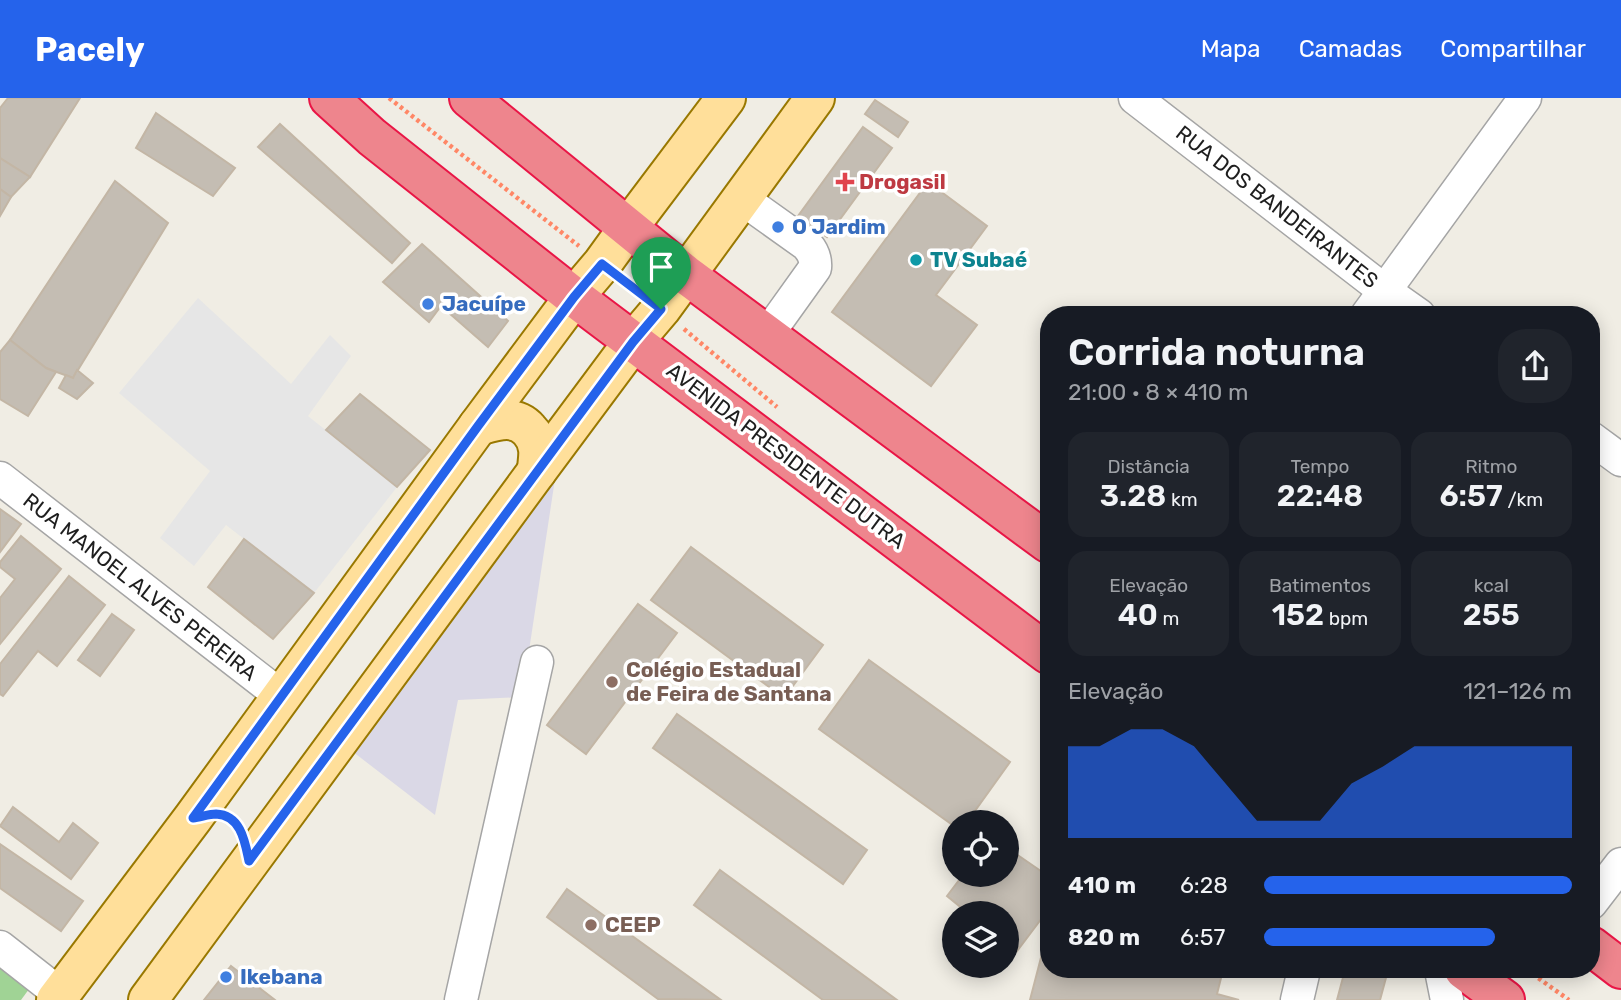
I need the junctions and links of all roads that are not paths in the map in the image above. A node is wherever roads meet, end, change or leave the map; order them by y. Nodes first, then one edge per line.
1 (328, 98) edge
2 (469, 98) edge
3 (726, 98) edge
4 (815, 98) edge
5 (1135, 98) edge
6 (1525, 98) edge
7 (741, 198) junction
8 (628, 228) junction
9 (685, 274) junction
10 (574, 297) junction
11 (1376, 303) edge
12 (767, 335) junction
13 (633, 342) junction
14 (478, 426) junction
15 (1600, 445) edge
16 (1621, 460) edge
17 (537, 471) junction
18 (0, 478) edge
19 (1040, 537) edge
20 (1040, 648) edge
21 (537, 662) dead end
22 (281, 696) junction
23 (1621, 864) edge
24 (1600, 891) edge
25 (0, 947) edge
26 (1600, 953) edge
27 (1621, 969) edge
28 (1302, 978) edge
29 (1443, 978) edge
30 (1475, 978) edge
31 (58, 997) edge
32 (148, 1000) edge
33 (461, 1000) edge
34 (1297, 1000) edge
35 (1447, 1000) edge
36 (1505, 1000) edge

1 - 10 highway, AVENIDA PRESIDENTE DUTRA
2 - 8 highway
3 - 8 main road
4 - 7 main road
5 - 11 street, RUA DOS BANDEIRANTES
6 - 11 street
7 - 9 main road
7 - 12 street
8 - 9 highway
8 - 10 main road
9 - 12 highway
9 - 13 main road
10 - 13 highway, AVENIDA PRESIDENTE DUTRA
10 - 14 main road
12 - 19 highway
13 - 17 main road
13 - 20 highway, AVENIDA PRESIDENTE DUTRA
14 - 17 main road
14 - 22 main road
15 - 16 street
17 - 32 main road
18 - 22 street, RUA MANOEL ALVES PEREIRA
21 - 33 street
22 - 31 main road
23 - 24 street
25 - 31 street
26 - 27 highway
28 - 34 street
29 - 35 street
30 - 36 highway

